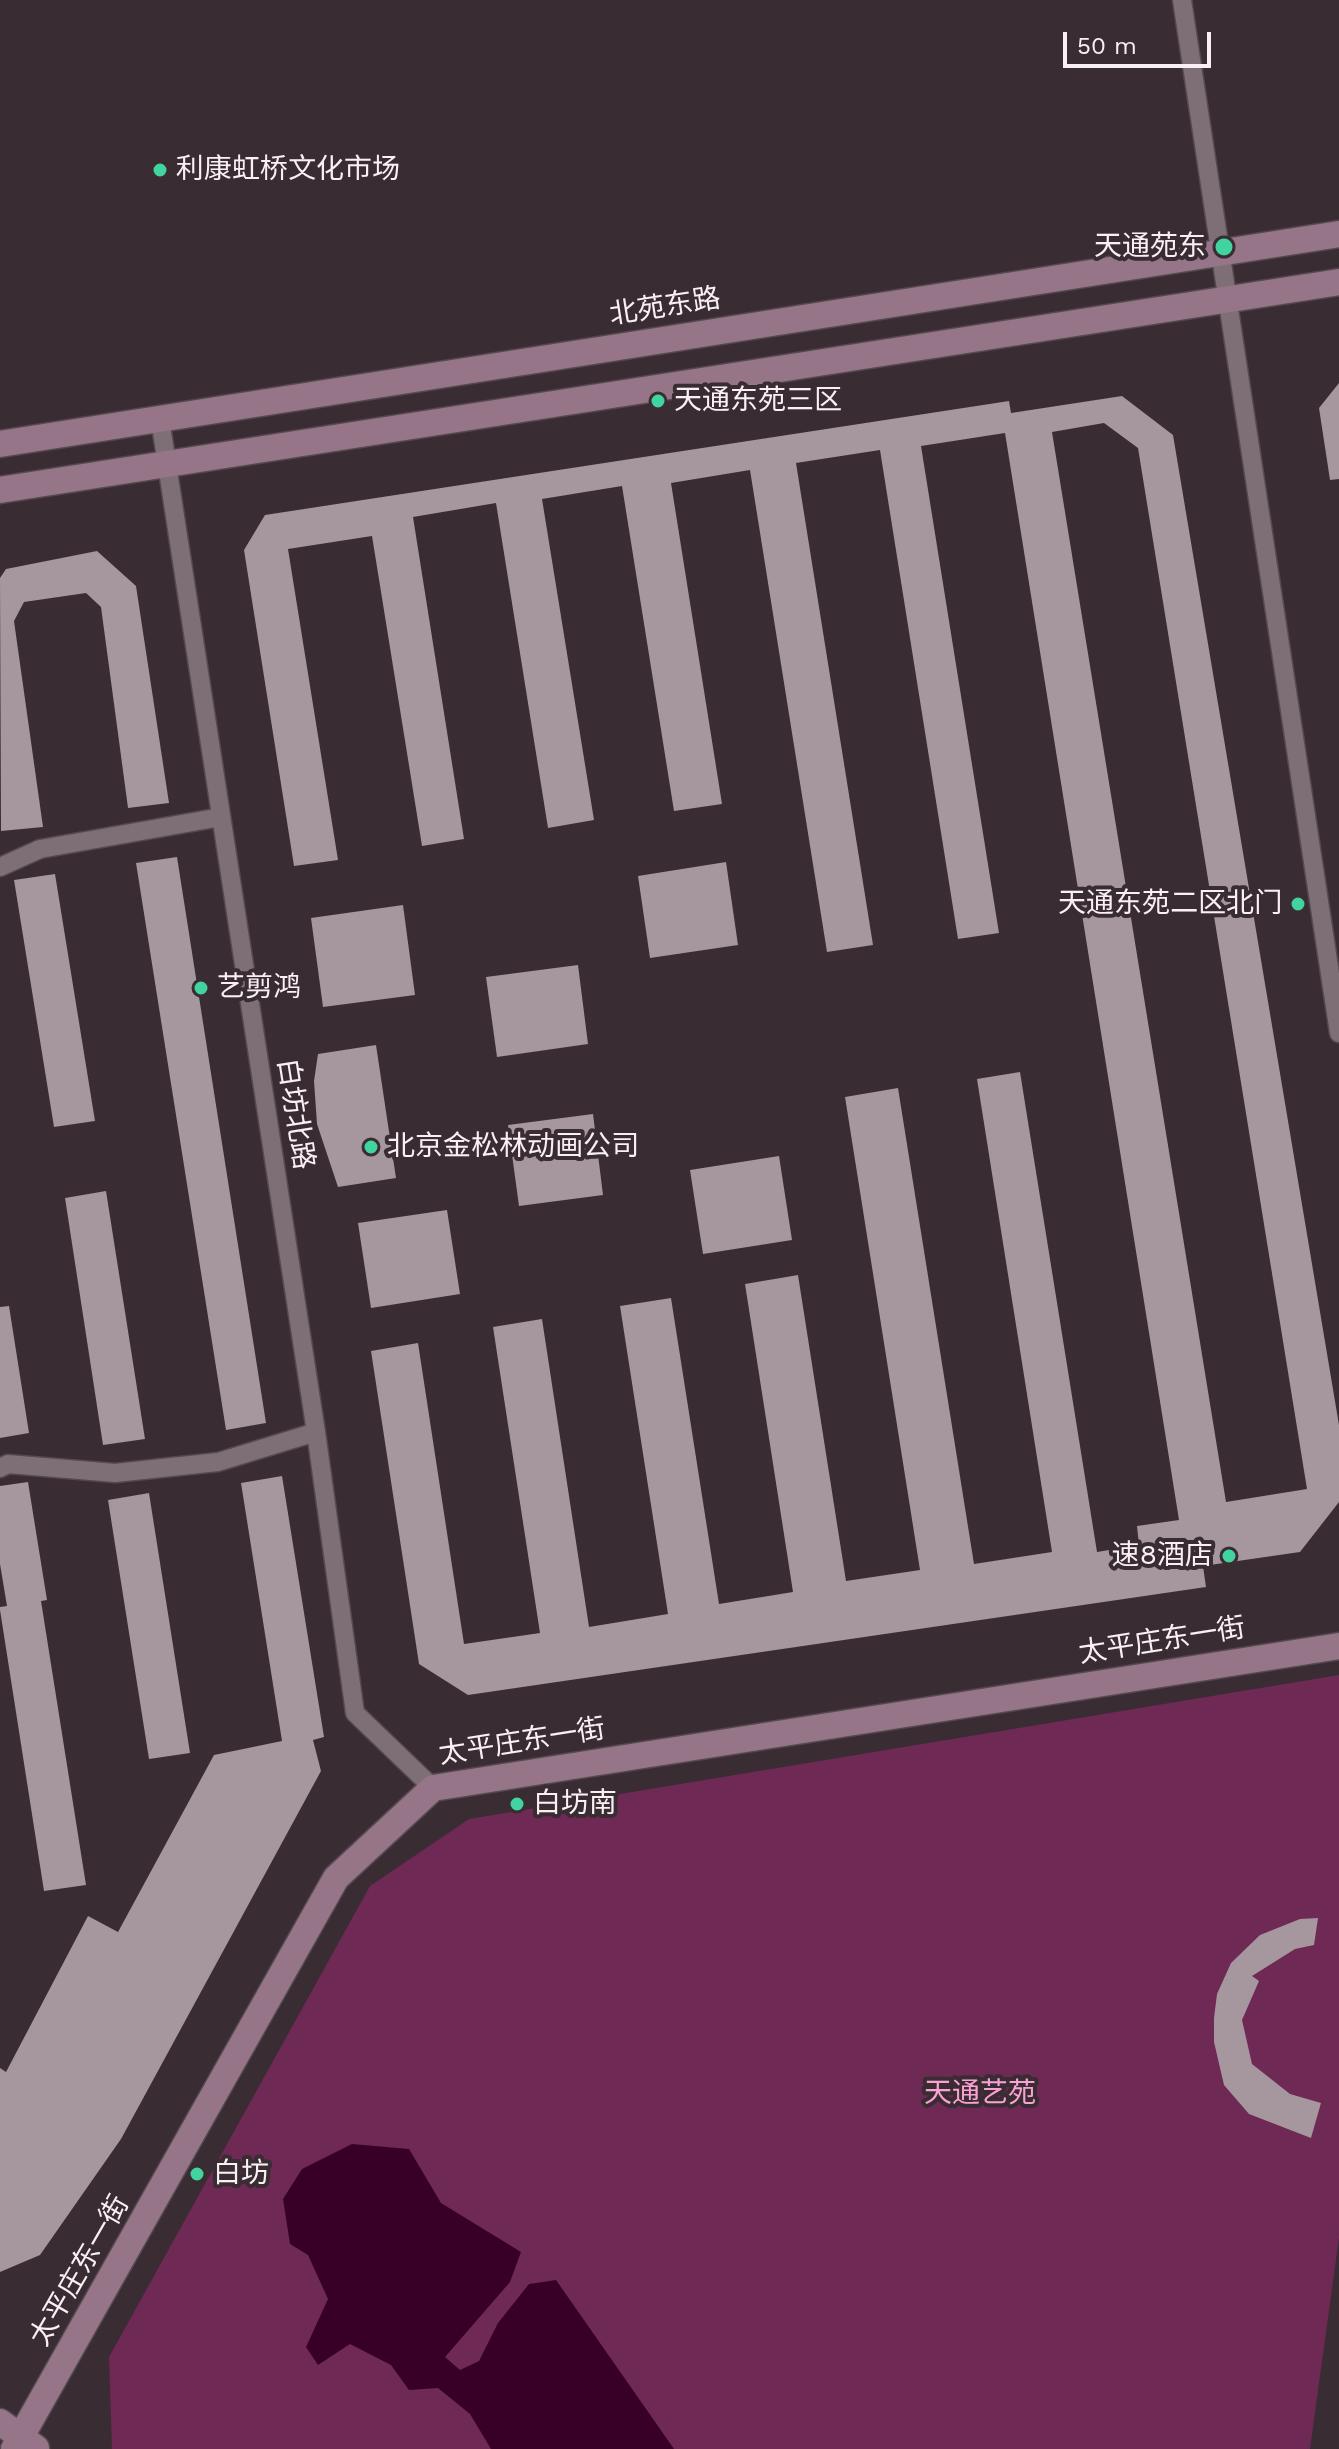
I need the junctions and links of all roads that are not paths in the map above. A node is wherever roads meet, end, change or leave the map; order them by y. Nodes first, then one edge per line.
1 (1182, 0) edge
2 (1339, 234) edge
3 (1220, 252) junction
4 (1339, 282) edge
5 (1227, 300) junction
6 (160, 419) junction
7 (0, 444) edge
8 (167, 464) junction
9 (0, 490) edge
10 (221, 817) junction
11 (0, 867) edge
12 (1339, 1033) edge
13 (316, 1432) junction
14 (0, 1468) edge
15 (1339, 1646) edge
16 (433, 1788) junction
17 (0, 2422) edge
18 (24, 2446) edge

1 - 3 street
2 - 3 main road, 北苑东路
3 - 5 street
3 - 6 main road, 北苑东路
4 - 5 main road
5 - 8 main road
5 - 12 street
6 - 7 main road, 北苑东路
6 - 8 street, 白坊北路
8 - 9 main road
8 - 10 street, 白坊北路
10 - 11 street
10 - 13 street, 白坊北路
13 - 14 street
13 - 16 street, 白坊北路
15 - 16 main road, 太平庄东一街
16 - 18 main road, 太平庄东一街
17 - 18 main road

